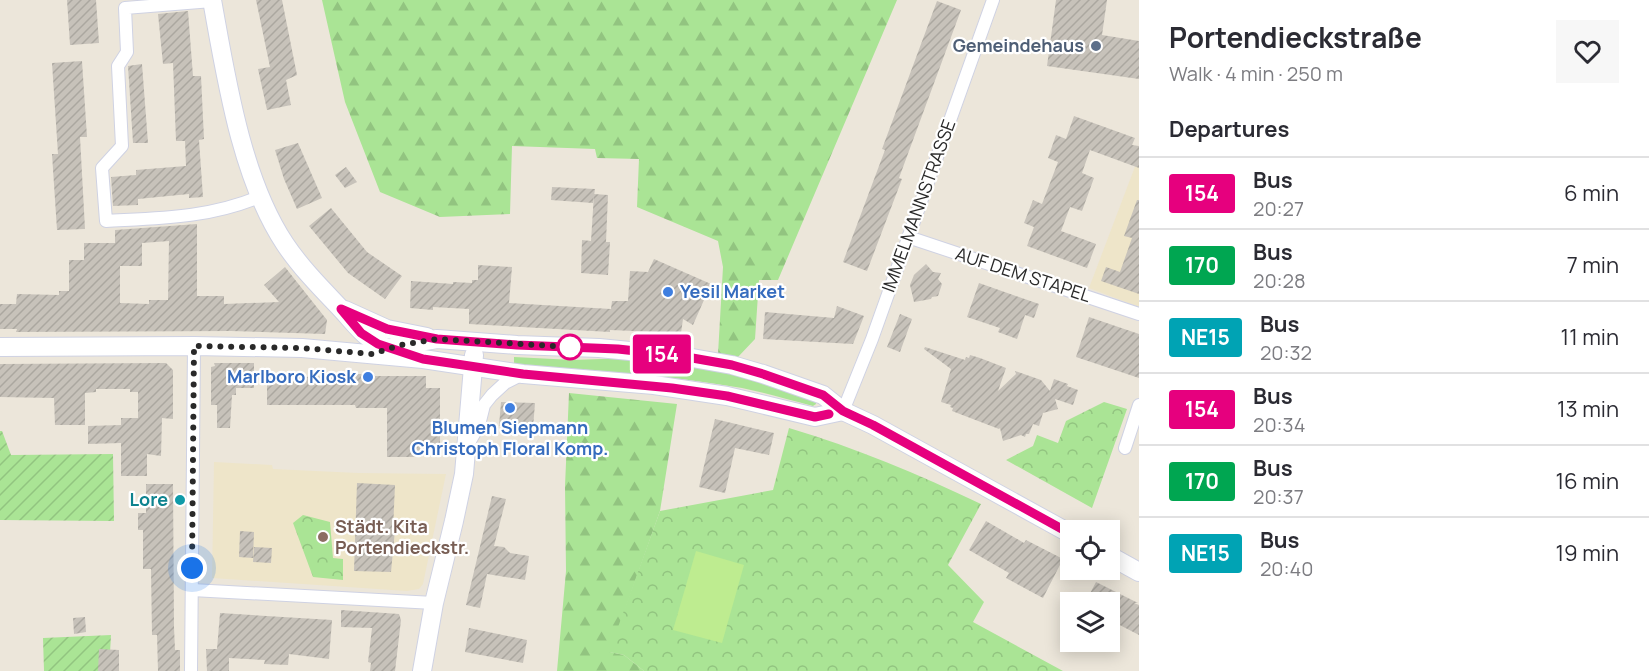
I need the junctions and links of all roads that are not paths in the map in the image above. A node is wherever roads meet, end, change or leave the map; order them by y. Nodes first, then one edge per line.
1 (993, 0) edge
2 (212, 1) edge
3 (260, 196) junction
4 (908, 237) junction
5 (341, 309) junction
6 (1139, 314) edge
7 (437, 339) junction
8 (475, 342) junction
9 (194, 346) junction
10 (0, 347) edge
11 (391, 349) junction
12 (372, 354) junction
13 (423, 359) junction
14 (473, 367) junction
15 (523, 374) junction
16 (1139, 405) edge
17 (843, 411) junction
18 (467, 448) junction
19 (1125, 448) dead end
20 (1060, 528) edge
21 (1120, 562) edge
22 (1139, 572) edge
23 (192, 590) junction
24 (434, 603) junction
25 (191, 671) edge
26 (422, 671) edge

1 - 4 street, IMMELMANNSTRASSE
2 - 3 street
2 - 3 street
3 - 5 street
4 - 6 street, AUF DEM STAPEL
4 - 17 street, IMMELMANNSTRASSE
5 - 7 street
5 - 11 street
7 - 8 street
7 - 11 street
8 - 14 street
8 - 17 street
9 - 10 street
9 - 12 street
9 - 23 street
11 - 12 street
11 - 13 street
12 - 13 street
13 - 14 street
14 - 15 street
14 - 18 street
15 - 17 street
15 - 18 street
16 - 19 street
17 - 20 street
18 - 24 street
21 - 22 street
23 - 24 street
23 - 25 street
24 - 26 street

